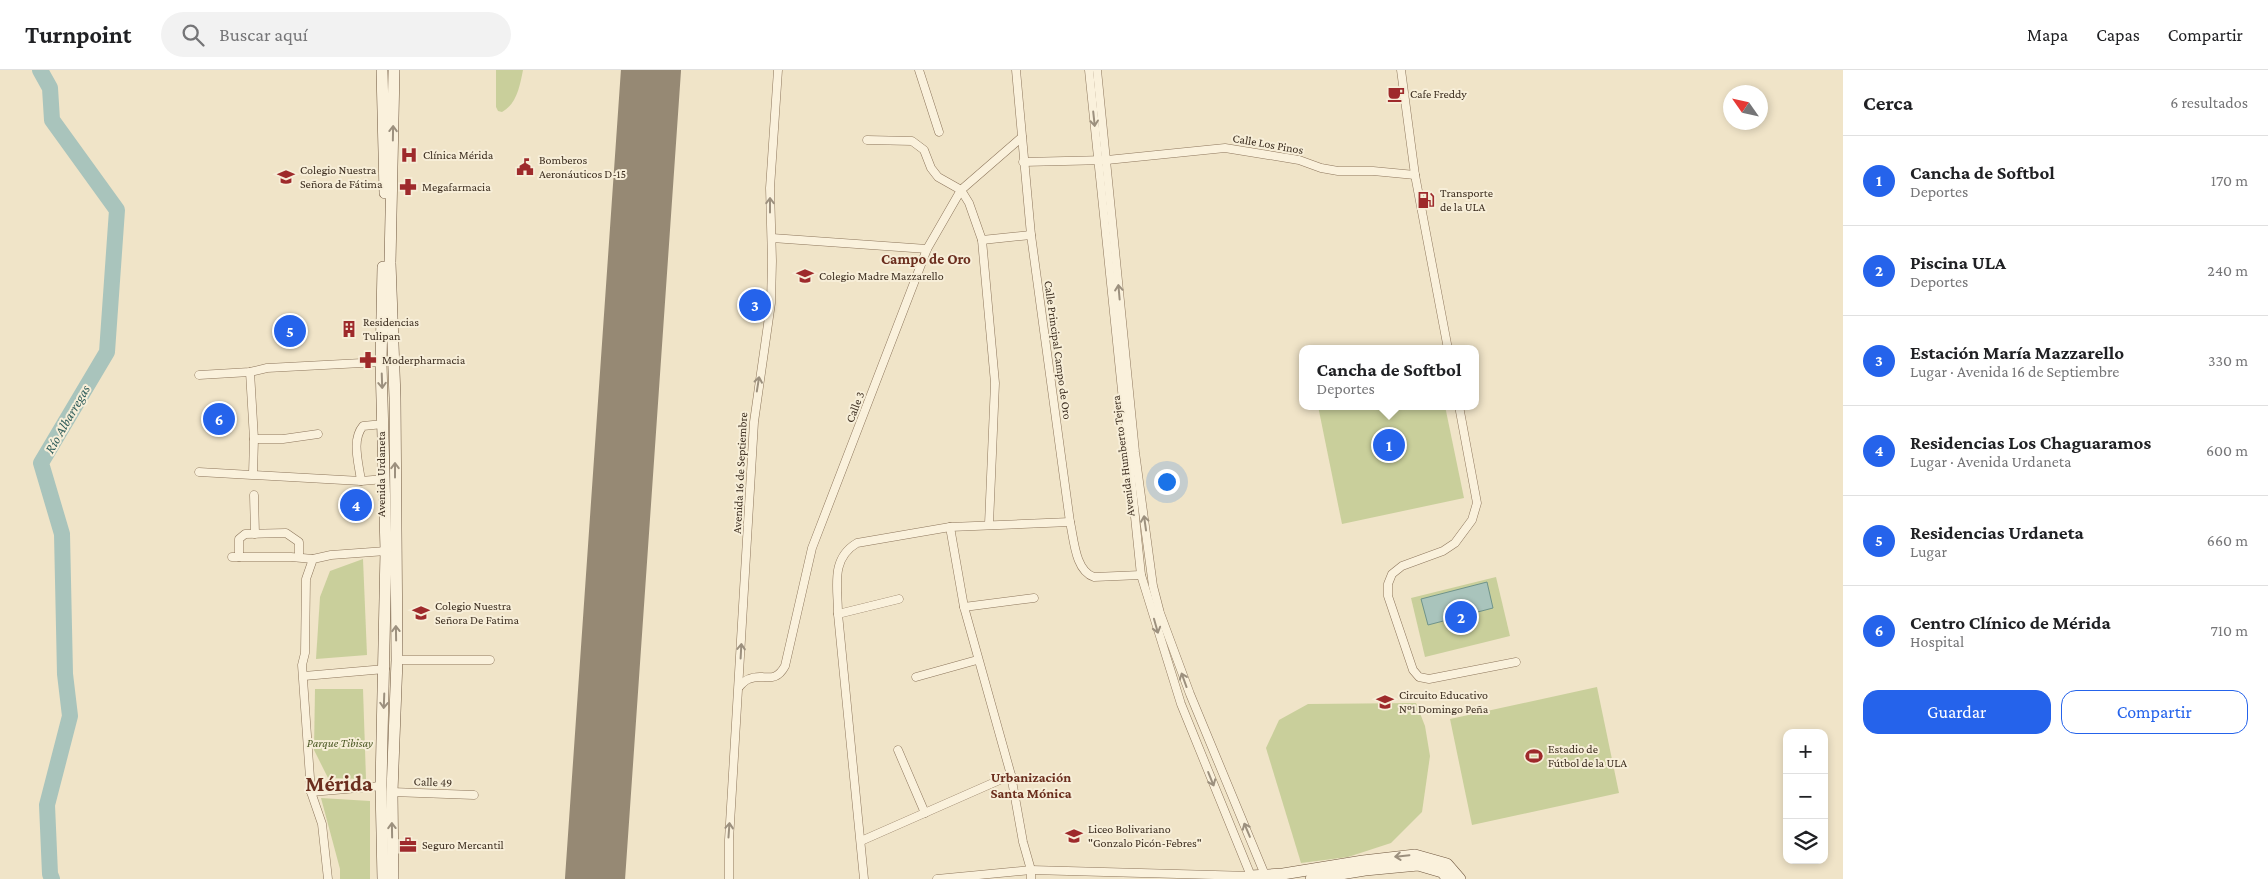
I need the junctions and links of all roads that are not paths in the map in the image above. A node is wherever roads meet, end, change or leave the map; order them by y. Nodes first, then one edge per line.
1 (382, 70) edge
2 (394, 70) edge
3 (778, 70) edge
4 (919, 70) edge
5 (1016, 70) edge
6 (1089, 70) edge
7 (1097, 70) edge
8 (1400, 70) edge
9 (939, 132) dead end
10 (1022, 137) junction
11 (867, 140) dead end
12 (1098, 160) junction
13 (1107, 160) junction
14 (1023, 162) junction
15 (1415, 175) junction
16 (961, 190) junction
17 (1031, 234) junction
18 (772, 238) junction
19 (982, 240) junction
20 (927, 249) junction
21 (1447, 345) edge
22 (381, 362) junction
23 (250, 372) junction
24 (199, 375) dead end
25 (1460, 410) edge
26 (383, 424) junction
27 (318, 434) dead end
28 (254, 439) junction
29 (199, 472) dead end
30 (253, 474) junction
31 (384, 478) junction
32 (361, 480) junction
33 (254, 495) dead end
34 (1070, 522) junction
35 (989, 524) junction
36 (950, 527) junction
37 (254, 534) junction
38 (386, 551) junction
39 (300, 557) junction
40 (313, 559) junction
41 (1142, 575) junction
42 (1034, 598) dead end
43 (899, 599) dead end
44 (964, 607) junction
45 (838, 614) junction
46 (397, 660) junction
47 (490, 660) dead end
48 (978, 660) junction
49 (1516, 662) dead end
50 (385, 669) junction
51 (304, 676) junction
52 (916, 677) dead end
53 (739, 687) junction
54 (898, 750) dead end
55 (1010, 775) junction
56 (381, 786) junction
57 (312, 792) junction
58 (392, 792) junction
59 (474, 794) dead end
60 (925, 813) junction
61 (861, 841) junction
62 (1031, 870) junction
63 (1252, 877) edge
64 (1265, 877) edge
65 (328, 879) edge
66 (382, 879) edge
67 (393, 879) edge
68 (729, 879) edge
69 (864, 879) edge
70 (937, 879) edge
71 (1031, 879) edge
72 (1311, 879) edge
73 (1448, 879) edge
74 (1460, 879) edge

1 - 22 street, Avenida Urdaneta
46 -> 2 street, Avenida Urdaneta
18 -> 3 street, Avenida 16 de Septiembre
4 - 9 street
5 - 10 street, Calle Principal Campo de Oro
6 -> 12 street, Avenida Humberto Tejera
7 - 13 street, Avenida Humberto Tejera
8 - 15 street
10 - 14 street, Calle Principal Campo de Oro
10 - 16 street, Calle 3
11 - 16 street
12 - 13 street, Calle Los Pinos
12 - 14 street, Calle Los Pinos
12 - 41 street, Avenida Humberto Tejera
13 - 15 street, Calle Los Pinos
64 -> 13 street, Avenida Humberto Tejera
14 - 17 street, Calle Principal Campo de Oro
15 - 21 street
16 - 19 street
16 - 20 street, Calle 3
17 - 19 street
17 - 34 street, Calle Principal Campo de Oro
18 - 20 street
53 -> 18 street, Avenida 16 de Septiembre
19 - 35 street
20 - 53 street, Calle 3
22 - 23 street
22 -> 26 street, Avenida Urdaneta
23 - 24 street
23 - 28 street
25 - 49 street
26 - 31 street, Avenida Urdaneta
26 - 32 street
27 - 28 street
28 - 30 street
29 - 30 street
30 - 32 street
31 - 32 street
31 - 38 street, Avenida Urdaneta
33 - 37 street
34 - 35 street
34 - 41 street, Calle Principal Campo de Oro
35 - 36 street
36 - 44 street
36 - 45 street
37 - 39 street
37 - 39 street
38 - 40 street
38 - 50 street, Avenida Urdaneta
39 - 40 street
40 - 51 street
41 -> 63 street, Avenida Humberto Tejera
42 - 44 street
43 - 45 street
44 - 48 street
45 - 61 street
46 - 47 street
46 - 58 street, Avenida Urdaneta
48 - 52 street
48 - 55 street
50 - 51 street
50 -> 56 street, Avenida Urdaneta
51 - 57 street
68 -> 53 street, Avenida 16 de Septiembre
54 - 60 street
55 - 60 street
55 - 62 street
56 - 57 street
56 - 66 street, Avenida Urdaneta
57 - 65 street
58 - 59 street, Calle 49
67 -> 58 street, Avenida Urdaneta
60 - 61 street
61 - 69 street
62 - 63 street
62 - 70 street
62 - 71 street
63 - 64 street
74 -> 64 street
72 - 73 street

